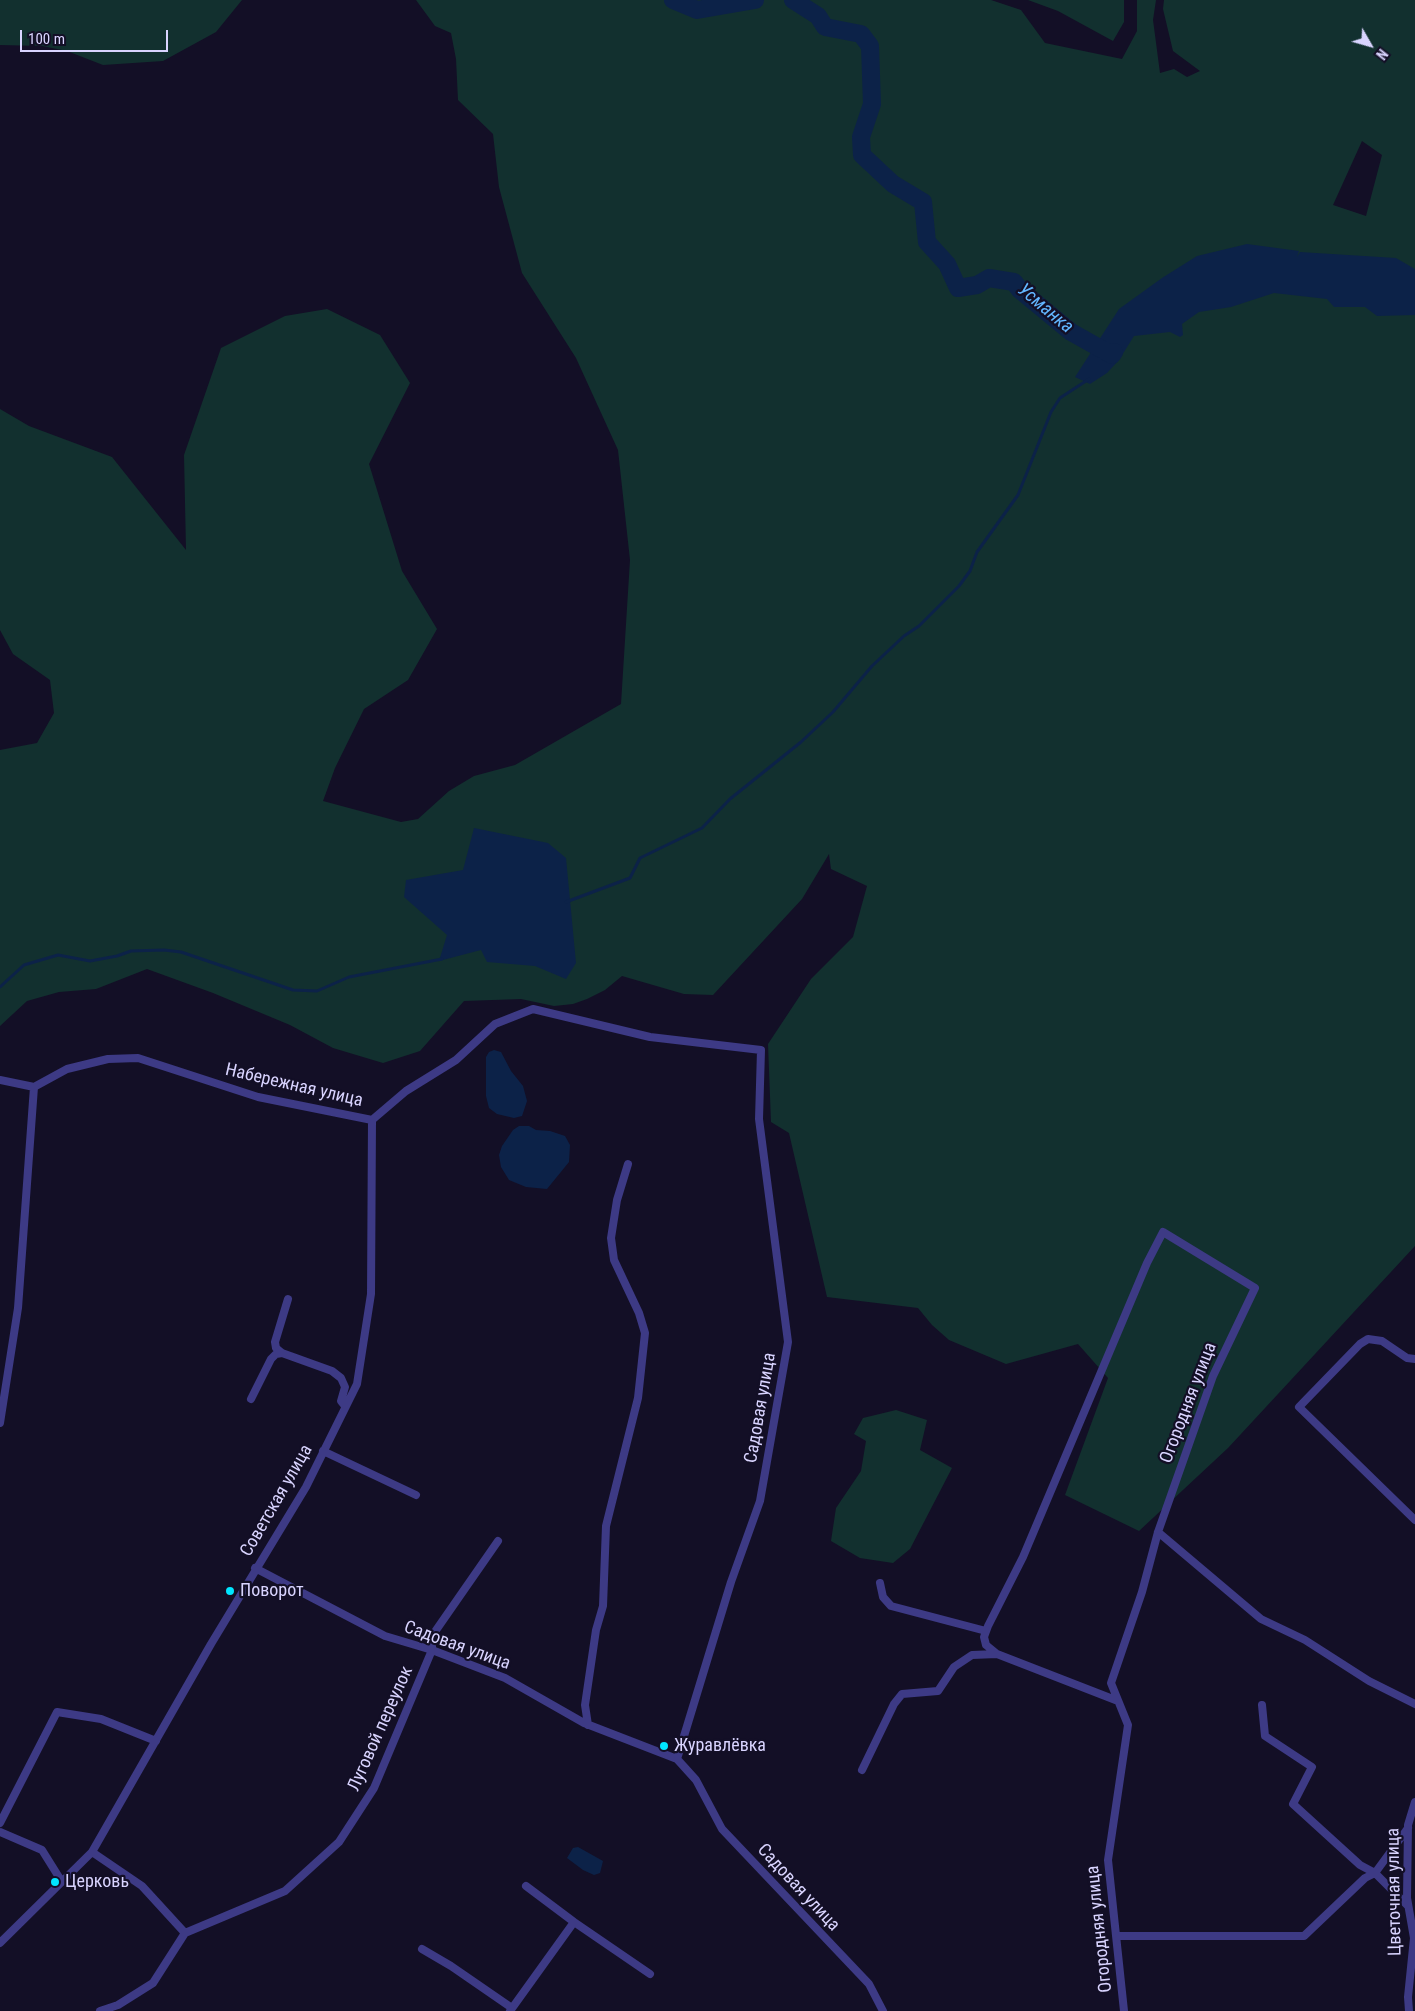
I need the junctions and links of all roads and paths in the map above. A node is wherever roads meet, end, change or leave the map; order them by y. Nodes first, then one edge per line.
1 (761, 1050) joint
2 (0, 1080) edge
3 (34, 1087) junction
4 (372, 1120) junction
5 (628, 1164) dead end
6 (288, 1299) dead end
7 (282, 1353) junction
8 (1415, 1359) edge
9 (251, 1399) dead end
10 (345, 1406) junction
11 (0, 1423) edge
12 (323, 1451) junction
13 (416, 1495) dead end
14 (1415, 1520) edge
15 (1158, 1532) junction
16 (498, 1541) dead end
17 (256, 1568) junction
18 (880, 1583) dead end
19 (986, 1631) junction
20 (432, 1650) junction
21 (997, 1654) junction
22 (1118, 1701) junction
23 (1415, 1704) edge
24 (1262, 1705) dead end
25 (588, 1725) junction
26 (156, 1741) junction
27 (677, 1759) junction
28 (862, 1770) dead end
29 (1415, 1802) edge
30 (0, 1822) edge
31 (1408, 1828) junction
32 (0, 1832) edge
33 (92, 1852) junction
34 (1375, 1873) junction
35 (62, 1882) junction
36 (526, 1886) dead end
37 (1408, 1906) junction
38 (574, 1922) junction
39 (185, 1933) junction
40 (1116, 1936) junction
41 (0, 1944) edge
42 (422, 1949) dead end
43 (650, 1974) dead end
44 (511, 2010) edge
45 (100, 2011) edge
46 (884, 2011) edge
47 (1124, 2011) edge
48 (1409, 2011) edge

1 - 4 street, Набережная улица
1 - 27 street, Садовая улица
2 - 3 street
3 - 4 street, Набережная улица
3 - 11 street
4 - 10 street, Советская улица
5 - 25 street
6 - 7 street
7 - 9 street
7 - 10 street
8 - 14 street
10 - 12 street, Советская улица
12 - 13 street
12 - 17 street, Советская улица
15 - 19 street, Огородняя улица
15 - 22 street, Огородняя улица
15 - 23 street
16 - 20 street, Луговой переулок
17 - 20 street, Садовая улица
17 - 26 street, Советская улица
18 - 19 street
19 - 21 street
20 - 25 street, Садовая улица
20 - 39 street, Луговой переулок
21 - 22 street
21 - 28 street
22 - 40 street, Огородняя улица
24 - 34 street
25 - 27 street, Садовая улица
26 - 30 street
26 - 33 street, Советская улица
27 - 46 street, Садовая улица
29 - 31 street, Цветочная улица
31 - 34 street
31 - 37 street, Цветочная улица
32 - 35 street
33 - 35 street, Советская улица
33 - 39 street
34 - 37 street
34 - 40 street
35 - 41 street, Советская улица
36 - 38 street
37 - 48 street, Цветочная улица
38 - 43 street
38 - 44 street
39 - 45 street
40 - 47 street, Огородняя улица
42 - 44 street

